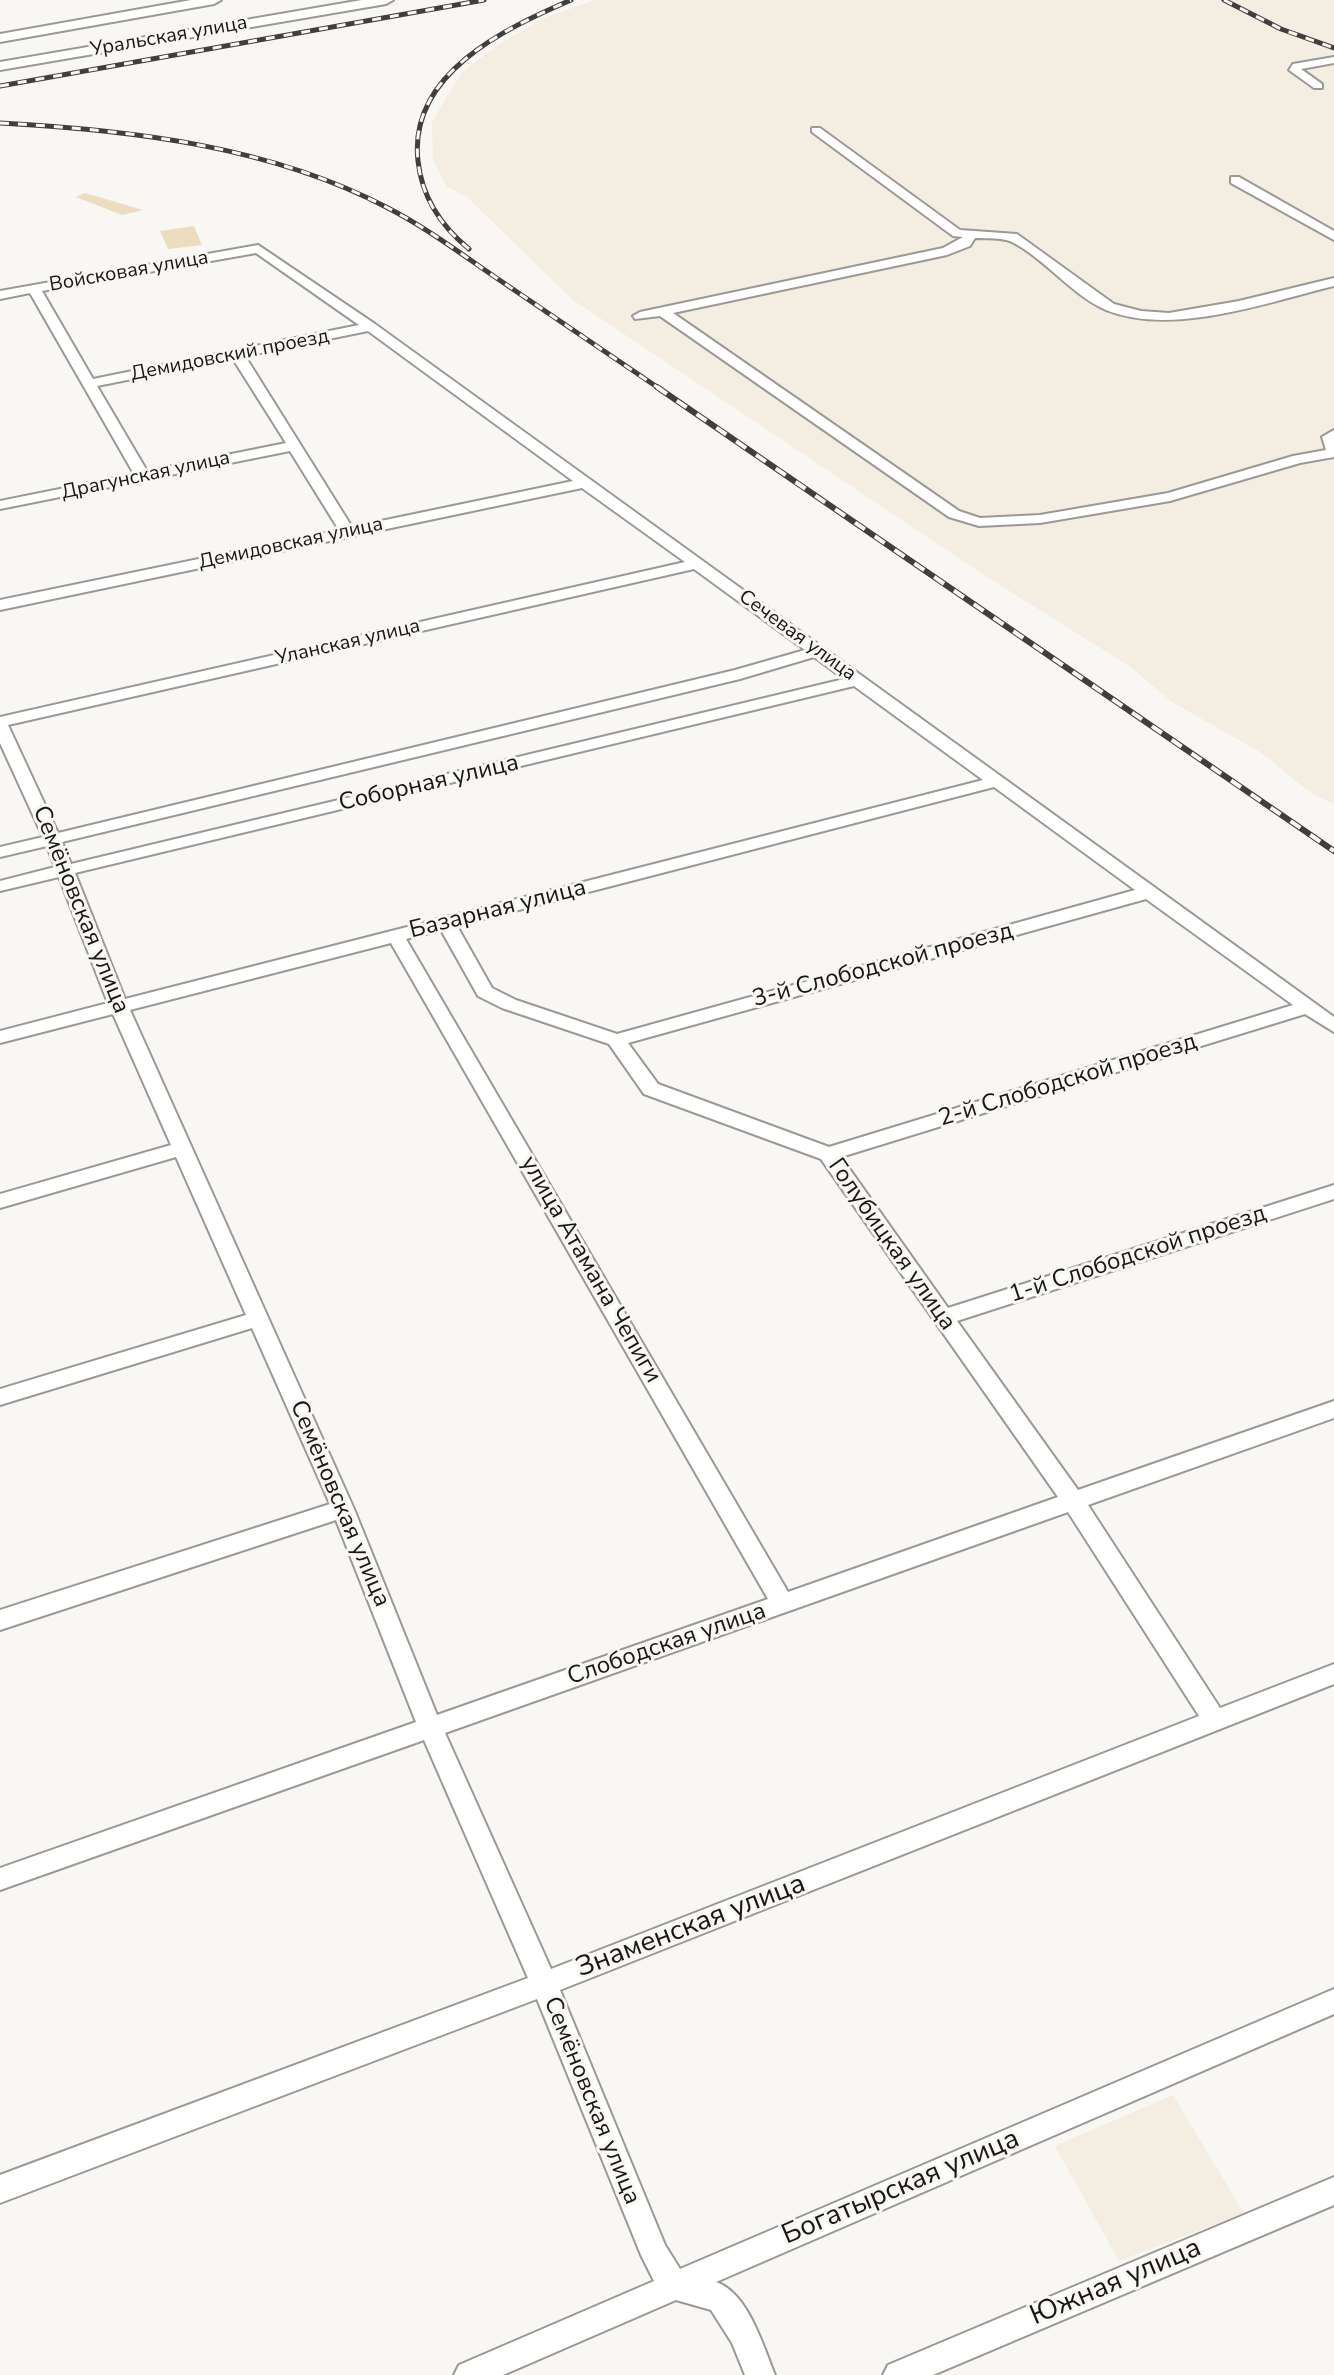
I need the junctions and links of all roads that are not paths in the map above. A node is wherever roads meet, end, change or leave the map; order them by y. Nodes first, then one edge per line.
1 (214, 0) edge
2 (344, 0) edge
3 (386, 0) edge
4 (0, 38) edge
5 (0, 59) edge
6 (1334, 60) edge
7 (0, 66) edge
8 (1318, 86) dead end
9 (816, 130) dead end
10 (1235, 180) dead end
11 (971, 235) junction
12 (1334, 236) edge
13 (258, 249) joint
14 (1334, 282) edge
15 (34, 289) junction
16 (0, 295) edge
17 (662, 311) junction
18 (640, 316) dead end
19 (370, 327) junction
20 (237, 354) junction
21 (89, 384) junction
22 (1334, 434) edge
23 (292, 446) junction
24 (143, 477) junction
25 (583, 483) junction
26 (0, 505) edge
27 (348, 532) junction
28 (697, 564) junction
29 (0, 605) edge
30 (817, 651) junction
31 (858, 680) junction
32 (0, 723) edge
33 (995, 782) junction
34 (53, 840) junction
35 (0, 852) edge
36 (64, 870) junction
37 (0, 886) edge
38 (1150, 892) junction
39 (446, 924) junction
40 (396, 936) junction
41 (119, 1007) junction
42 (1307, 1007) junction
43 (1334, 1026) edge
44 (0, 1037) edge
45 (616, 1040) junction
46 (183, 1148) junction
47 (828, 1154) junction
48 (1334, 1192) edge
49 (0, 1201) edge
50 (260, 1318) junction
51 (942, 1318) junction
52 (0, 1397) edge
53 (1334, 1409) edge
54 (1074, 1502) junction
55 (343, 1509) junction
56 (783, 1604) junction
57 (0, 1620) edge
58 (1334, 1674) edge
59 (1216, 1722) junction
60 (430, 1727) junction
61 (0, 1879) edge
62 (544, 1984) junction
63 (1334, 2001) edge
64 (0, 2189) edge
65 (1334, 2191) edge
66 (673, 2285) junction
67 (469, 2375) edge
68 (760, 2375) edge
69 (898, 2375) edge

1 - 4 main road, Уральская улица
2 - 5 main road, Уральская улица
3 - 7 main road, Уральская улица
6 - 8 street
9 - 11 street
10 - 12 street
11 - 14 street
11 - 17 street
13 - 15 street, Войсковая улица
13 - 19 street, Сечевая улица
15 - 16 street, Войсковая улица
15 - 21 street
17 - 18 street
17 - 22 street
19 - 20 street, Демидовский проезд
19 - 25 street, Сечевая улица
20 - 21 street, Демидовский проезд
20 - 23 street
21 - 24 street
23 - 24 street, Драгунская улица
23 - 27 street
24 - 26 street, Драгунская улица
25 - 27 street, Демидовская улица
25 - 28 street, Сечевая улица
27 - 29 street, Демидовская улица
28 - 30 street, Сечевая улица
28 - 32 street, Уланская улица
30 - 31 street, Сечевая улица
30 - 34 street
31 - 33 street, Сечевая улица
31 - 36 street, Соборная улица
32 - 34 street, Семёновская улица
33 - 38 street, Сечевая улица
33 - 39 street, Базарная улица
34 - 35 street
34 - 36 street, Семёновская улица
36 - 37 street, Соборная улица
36 - 41 street, Семёновская улица
38 - 42 street, Сечевая улица
38 - 45 street, 3-й Слободской проезд
39 - 40 street, Базарная улица
39 - 45 street
40 - 41 street, Базарная улица
40 - 56 street, улица Атамана Чепиги
41 - 44 street, Базарная улица
41 - 46 street, Семёновская улица
42 - 43 street, Сечевая улица
42 - 47 street, 2-й Слободской проезд
45 - 47 street, Голубицкая улица
46 - 49 street
46 - 50 street, Семёновская улица
47 - 51 street, Голубицкая улица
48 - 51 street, 1-й Слободской проезд
50 - 52 street
50 - 55 street, Семёновская улица
51 - 54 street, Голубицкая улица
53 - 54 street, Слободская улица
54 - 56 street, Слободская улица
54 - 59 street, Голубицкая улица
55 - 57 street
55 - 60 street, Семёновская улица
56 - 60 street, Слободская улица
58 - 59 street, Знаменская улица
59 - 62 street, Знаменская улица
60 - 61 street, Слободская улица
60 - 62 street, Семёновская улица
62 - 64 street, Знаменская улица
62 - 66 street, Семёновская улица
63 - 66 street, Богатырская улица
65 - 69 street, Южная улица
66 - 67 street, Богатырская улица
66 - 68 street

